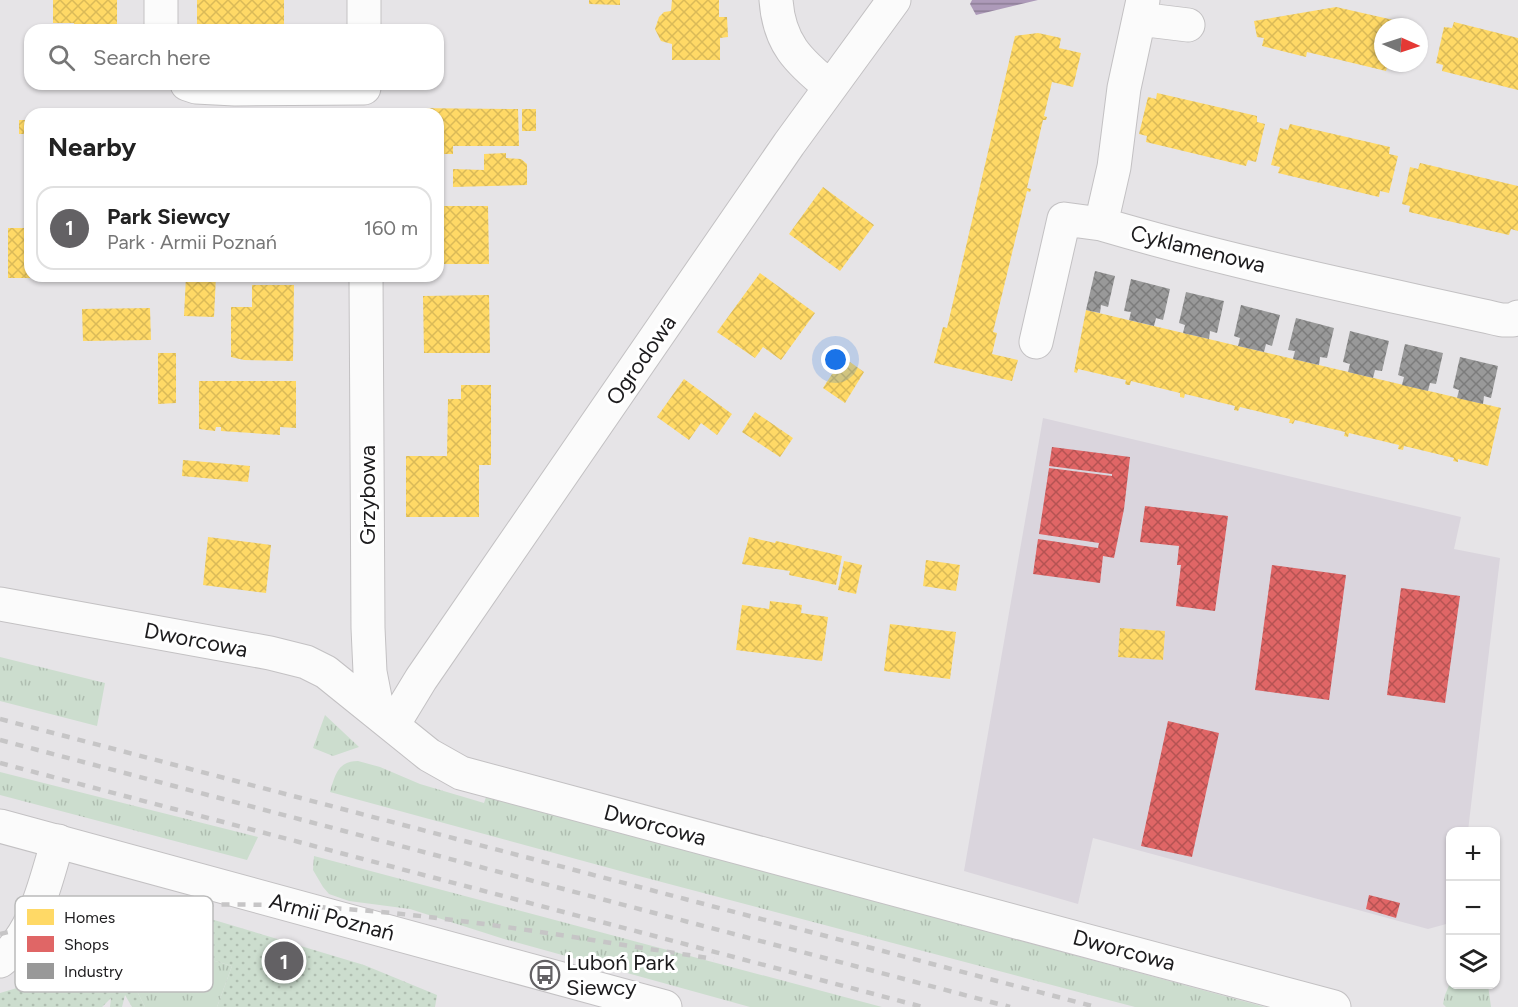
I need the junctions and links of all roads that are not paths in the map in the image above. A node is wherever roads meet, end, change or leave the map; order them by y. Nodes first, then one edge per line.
1 (161, 0) edge
2 (364, 0) edge
3 (776, 0) edge
4 (894, 0) edge
5 (1141, 9) edge
6 (161, 24) edge
7 (364, 24) edge
8 (1188, 25) dead end
9 (830, 87) junction
10 (256, 90) edge
11 (364, 95) edge
12 (1101, 224) junction
13 (366, 282) edge
14 (1518, 317) edge
15 (1036, 342) dead end
16 (0, 604) edge
17 (386, 719) junction
18 (0, 826) edge
19 (58, 841) junction
20 (39, 896) edge
21 (15, 947) edge
22 (0, 961) edge
23 (665, 1007) edge
24 (1334, 1007) edge

1 - 6 street
2 - 7 street
3 - 9 street
4 - 9 street, Ogrodowa
5 - 8 street
5 - 12 street, Cyklamenowa
9 - 17 street, Ogrodowa
10 - 11 street
12 - 14 street, Cyklamenowa
12 - 15 street
13 - 17 street, Grzybowa
16 - 17 street, Dworcowa
17 - 24 street, Dworcowa
18 - 19 street, Armii Poznań
19 - 20 street
19 - 23 street, Armii Poznań
21 - 22 street

